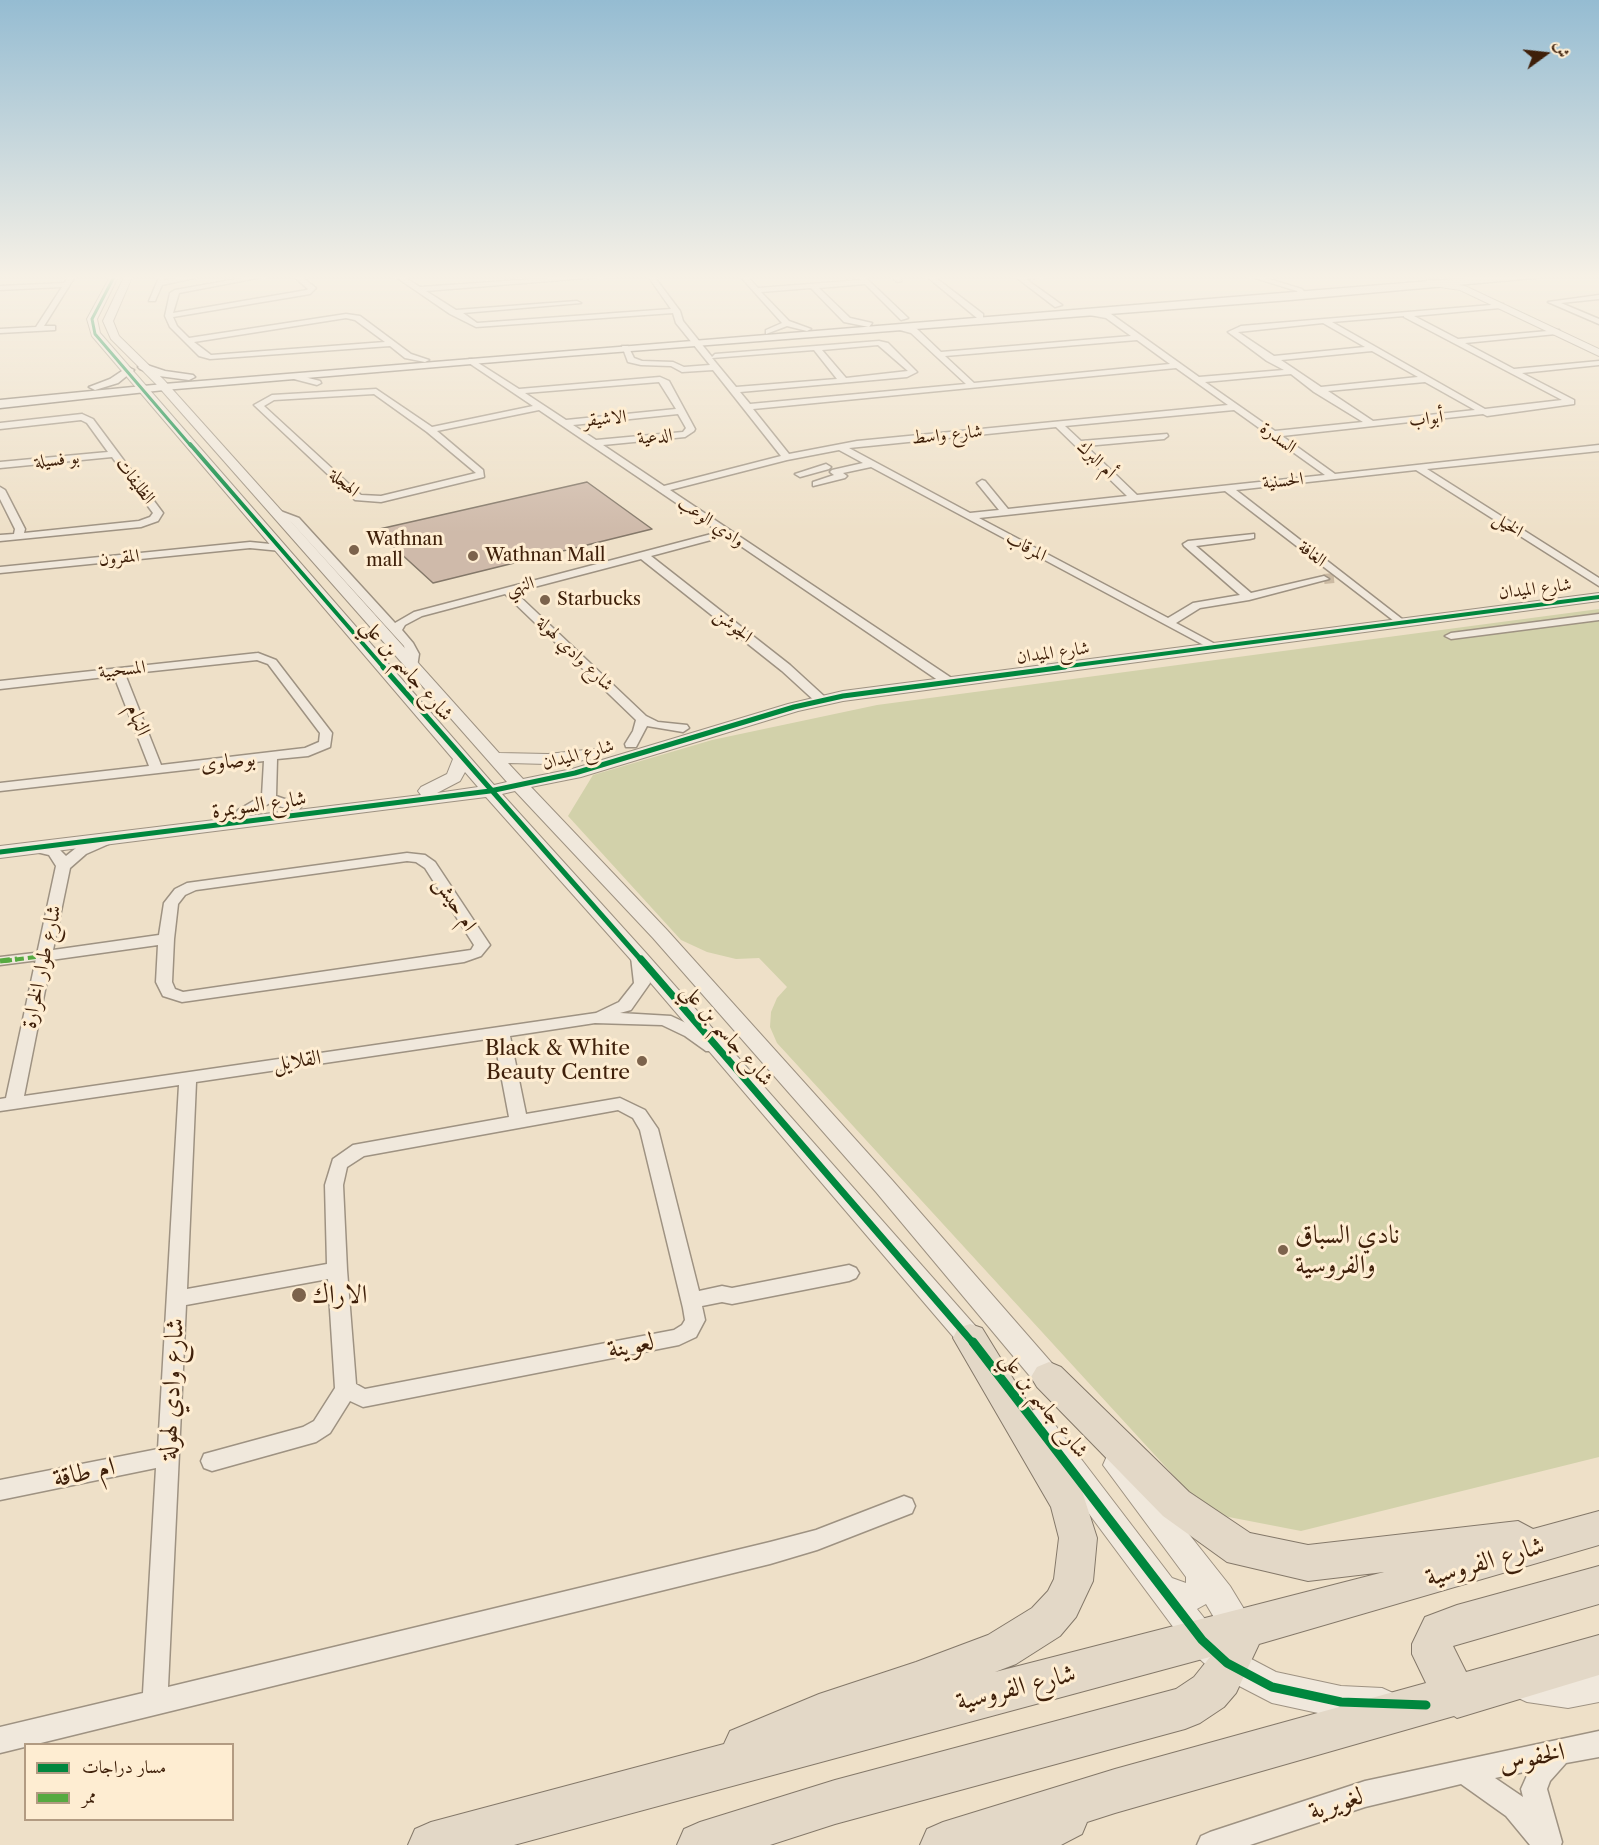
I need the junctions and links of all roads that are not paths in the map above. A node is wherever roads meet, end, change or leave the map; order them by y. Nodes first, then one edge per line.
1 (120, 361) edge
2 (138, 361) edge
3 (375, 361) edge
4 (471, 361) edge
5 (472, 361) edge
6 (635, 361) edge
7 (713, 361) edge
8 (713, 361) edge
9 (827, 361) edge
10 (901, 361) edge
11 (947, 361) edge
12 (1169, 361) edge
13 (1273, 361) edge
14 (1394, 361) edge
15 (1496, 361) edge
16 (1599, 363) edge
17 (1176, 366) junction
18 (144, 367) junction
19 (718, 369) junction
20 (128, 370) junction
21 (1515, 371) junction
22 (339, 372) junction
23 (1290, 372) junction
24 (292, 376) junction
25 (1426, 379) junction
26 (214, 380) junction
27 (843, 380) junction
28 (1196, 380) junction
29 (316, 383) junction
30 (162, 385) junction
31 (972, 385) junction
32 (142, 387) junction
33 (735, 390) junction
34 (1317, 390) junction
35 (93, 392) junction
36 (518, 392) junction
37 (316, 394) junction
38 (0, 399) edge
39 (157, 403) junction
40 (178, 403) junction
41 (0, 404) edge
42 (747, 406) junction
43 (541, 407) junction
44 (1236, 407) junction
45 (681, 411) junction
46 (1487, 413) junction
47 (564, 423) junction
48 (1058, 424) junction
49 (1372, 424) junction
50 (0, 426) edge
51 (430, 430) junction
52 (1273, 434) junction
53 (1164, 436) dead end
54 (594, 443) junction
55 (1080, 444) junction
56 (840, 447) junction
57 (1597, 449) edge
58 (114, 454) junction
59 (787, 457) junction
60 (872, 464) junction
61 (0, 465) edge
62 (826, 467) junction
63 (1416, 467) junction
64 (800, 474) dead end
65 (1330, 476) junction
66 (981, 483) dead end
67 (816, 484) dead end
68 (1226, 487) junction
69 (663, 489) junction
70 (0, 490) edge
71 (1134, 496) junction
72 (1004, 510) junction
73 (275, 512) junction
74 (968, 516) junction
75 (263, 527) junction
76 (727, 533) junction
77 (18, 536) junction
78 (1250, 536) dead end
79 (0, 538) edge
80 (238, 546) junction
81 (281, 548) junction
82 (642, 554) junction
83 (0, 570) edge
84 (1333, 578) junction
85 (1599, 583) edge
86 (507, 590) junction
87 (1249, 597) junction
88 (1599, 597) edge
89 (380, 613) junction
90 (418, 614) junction
91 (1599, 617) edge
92 (1398, 621) junction
93 (1168, 623) junction
94 (396, 631) junction
95 (1451, 636) dead end
96 (1213, 647) junction
97 (244, 657) joint
98 (413, 665) junction
99 (118, 671) junction
100 (949, 682) junction
101 (0, 685) edge
102 (821, 700) junction
103 (794, 707) junction
104 (642, 719) junction
105 (683, 728) junction
106 (632, 744) junction
107 (594, 754) junction
108 (271, 757) junction
109 (495, 758) junction
110 (462, 759) junction
111 (157, 770) junction
112 (575, 773) junction
113 (516, 780) junction
114 (486, 786) junction
115 (0, 787) edge
116 (427, 795) junction
117 (269, 798) junction
118 (294, 807) junction
119 (543, 809) junction
120 (243, 813) junction
121 (515, 816) junction
122 (108, 840) junction
123 (0, 845) edge
124 (37, 848) junction
125 (0, 852) edge
126 (63, 866) junction
127 (166, 939) junction
128 (43, 956) junction
129 (639, 957) junction
130 (0, 961) edge
131 (595, 1018) junction
132 (501, 1033) junction
133 (718, 1052) junction
134 (188, 1076) junction
135 (7, 1104) edge
136 (519, 1122) junction
137 (337, 1270) junction
138 (849, 1274) dead end
139 (176, 1299) junction
140 (692, 1304) junction
141 (970, 1338) junction
142 (1049, 1377) junction
143 (346, 1389) junction
144 (168, 1456) junction
145 (212, 1461) dead end
146 (0, 1490) edge
147 (904, 1506) dead end
148 (1599, 1528) edge
149 (1201, 1572) junction
150 (1599, 1585) edge
151 (1161, 1587) junction
152 (1223, 1645) junction
153 (1599, 1655) edge
154 (1506, 1683) junction
155 (1599, 1686) edge
156 (1442, 1701) junction
157 (155, 1702) junction
158 (0, 1740) edge
159 (1599, 1744) edge
160 (1557, 1754) junction
161 (1464, 1770) junction
162 (665, 1781) junction
163 (1115, 1791) junction
164 (431, 1845) edge
165 (700, 1845) edge
166 (943, 1845) edge
167 (1016, 1845) edge
168 (1210, 1845) edge
169 (1548, 1845) edge

1 - 20 street, شارع جاسم بن علي
2 - 18 street, شارع جاسم بن علي
3 - 26 main road
4 - 22 main road
5 - 36 street, وادي الوعب
6 - 19 street
7 - 19 street
8 - 19 street
9 - 27 street
10 - 27 street
11 - 31 street
12 - 17 street, السدرة
13 - 23 street
14 - 25 street
15 - 21 street, أبواب
16 - 21 street
17 - 28 street, السدرة
17 - 31 street
18 - 26 main road
18 - 30 street, شارع جاسم بن علي
19 - 33 street
20 - 32 street, شارع جاسم بن علي
20 - 35 main road
21 - 46 street, أبواب
22 - 24 main road
22 - 29 street
23 - 28 street
23 - 34 street
24 - 26 main road
24 - 29 street
25 - 34 street
25 - 46 street
26 - 30 main road
26 - 40 main road
27 - 33 street
28 - 44 street, السدرة
29 - 37 street
30 - 32 main road
30 - 40 street, شارع جاسم بن علي
31 - 42 street
32 - 35 main road
32 - 39 street, شارع جاسم بن علي
33 - 42 street
34 - 49 street
35 - 38 main road
35 - 39 main road
35 - 41 main road
36 - 43 street, وادي الوعب
36 - 45 street, الدعية
37 - 51 street, الهجلة
37 - 51 street, الهجلة
39 - 75 street, شارع جاسم بن علي
40 - 73 street, شارع جاسم بن علي
42 - 59 street
43 - 47 street, وادي الوعب
43 - 51 street
44 - 48 street, شارع واسط
44 - 52 street, السدرة
45 - 47 street, الاشيقر
45 - 54 street, الدعية
46 - 49 street, أبواب
47 - 54 street, وادي الوعب
48 - 55 street, أم البرك
48 - 56 street, شارع واسط
49 - 52 street, أبواب
50 - 58 street, الظليفات
52 - 65 street, السدرة
53 - 55 street
54 - 69 street, وادي الوعب
55 - 71 street, أم البرك
56 - 59 street, شارع واسط
56 - 60 street, المرقاب
57 - 63 street, الحسنية
58 - 61 street, بو فسيلة
58 - 77 street, الظليفات
59 - 69 street, شارع واسط
60 - 62 street
60 - 74 street, المرقاب
62 - 64 street
62 - 67 street
63 - 65 street, الحسنية
63 - 85 street, الخيل
65 - 68 street, الحسنية
66 - 72 street
68 - 71 street, الحسنية
68 - 84 street, الغافة
69 - 76 street, وادي الوعب
70 - 77 street
71 - 72 street, الحسنية
72 - 74 street, الحسنية
73 - 89 street
73 - 98 street, شارع جاسم بن علي
74 - 93 street, المرقاب
75 - 80 street, المقرون
75 - 81 street, شارع جاسم بن علي
76 - 82 street, النهي
76 - 100 street, وادي الوعب
77 - 79 street, الظليفات
78 - 87 street
80 - 81 street, المقرون
80 - 83 street, المقرون
81 - 110 street, شارع جاسم بن علي
82 - 86 street, النهي
82 - 102 street, الجوشن
84 - 87 street
84 - 92 street, الغافة
86 - 90 street, النهي
86 - 104 street, شارع وادي لهولة
87 - 93 street
88 - 92 street, شارع الميدان
89 - 90 street, النهي
89 - 94 street
90 - 94 street, النهي
91 - 95 street
92 - 96 street, شارع الميدان
93 - 96 street, المرقاب
94 - 98 street
96 - 100 street, شارع الميدان
97 - 99 street, المسحبية
97 - 108 street, بوصاوى
98 - 109 street, شارع جاسم بن علي
99 - 101 street, المسحبية
99 - 111 street, النهام
100 - 102 street, شارع الميدان
102 - 103 street, شارع الميدان
103 - 105 street, شارع الميدان
103 - 112 street, شارع الميدان
104 - 105 street, شارع وادي لهولة
104 - 106 street
105 - 106 street, شارع الميدان
106 - 107 street, شارع الميدان
107 - 109 street
107 - 113 street, شارع الميدان
108 - 111 street, بوصاوى
108 - 117 street
109 - 113 street, شارع جاسم بن علي
110 - 114 street, شارع جاسم بن علي
110 - 116 street
111 - 115 street, بوصاوى
112 - 113 street, شارع الميدان
112 - 119 street
113 - 114 street, شارع السويمرة
113 - 119 street, شارع جاسم بن علي
114 - 116 street, شارع السويمرة
114 - 121 street, شارع جاسم بن علي
116 - 118 street, شارع السويمرة
116 - 121 street
116 - 122 street, شارع السويمرة
117 - 118 street
117 - 120 street
118 - 120 street, شارع السويمرة
119 - 142 street, شارع جاسم بن علي
120 - 123 street, شارع السويمرة
121 - 129 street, شارع جاسم بن علي
122 - 124 street, شارع السويمرة
122 - 126 street
124 - 125 street, شارع السويمرة
124 - 126 street
126 - 128 street, شارع طوار الخرارة
127 - 127 street, ام حيش
127 - 128 street
128 - 130 street
128 - 135 street, شارع طوار الخرارة
129 - 131 street, القلايل
129 - 133 street, شارع جاسم بن علي
131 - 132 street, القلايل
131 - 133 street, القلايل
132 - 134 street, القلايل
132 - 136 street
133 - 141 street, شارع جاسم بن علي
134 - 135 street, القلايل
134 - 139 street, شارع وادي لهولة
136 - 137 street
136 - 140 street
137 - 139 street
137 - 143 street
138 - 140 street
139 - 144 street, شارع وادي لهولة
140 - 143 street, لعوينة
141 - 151 street, شارع جاسم بن علي
141 - 162 highway
142 - 148 highway
142 - 149 street, شارع جاسم بن علي
143 - 145 street
144 - 146 street, ام طاقة
144 - 157 street, شارع وادي لهولة
147 - 157 street
148 - 152 highway, شارع الفروسية
149 - 151 street
149 - 152 street, شارع جاسم بن علي
150 - 156 highway
151 - 152 street, شارع جاسم بن علي
152 - 156 street, شارع جاسم بن علي
152 - 162 highway, شارع الفروسية
152 - 165 highway
153 - 154 highway
154 - 155 street
154 - 156 highway
156 - 163 highway
157 - 158 street
159 - 160 street, الخفوس
160 - 161 street, الخفوس
160 - 169 street
161 - 168 street, لغويرية
161 - 169 street
162 - 164 highway, شارع الفروسية
163 - 166 highway
163 - 167 highway

